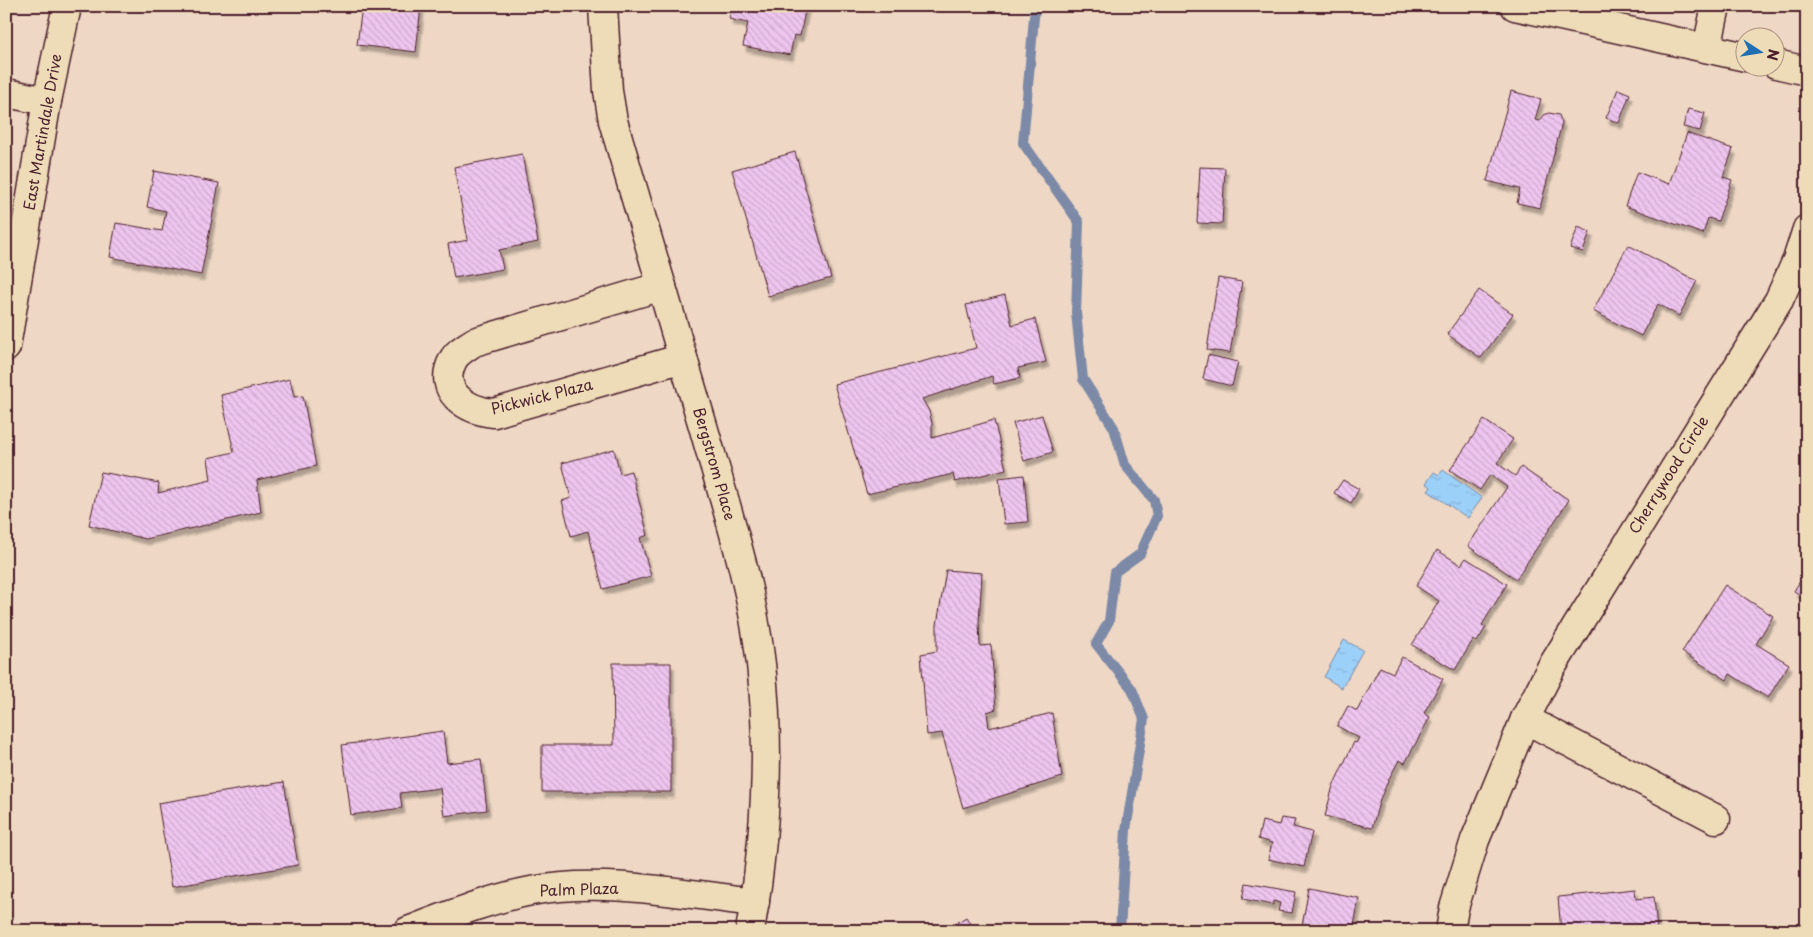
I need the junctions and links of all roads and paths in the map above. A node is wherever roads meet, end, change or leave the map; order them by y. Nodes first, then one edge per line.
1 (67, 6) edge
2 (603, 6) edge
3 (1515, 6) edge
4 (1716, 6) edge
5 (1707, 48) junction
6 (1736, 55) edge
7 (1786, 66) edge
8 (1807, 71) edge
9 (6, 93) edge
10 (48, 101) junction
11 (1807, 228) edge
12 (662, 286) junction
13 (6, 347) edge
14 (683, 358) junction
15 (1524, 719) junction
16 (1716, 819) dead end
17 (755, 902) junction
18 (408, 931) edge
19 (750, 931) edge
20 (1450, 931) edge

1 - 10 street, East Martindale Drive
2 - 12 street, Bergstrom Place
3 - 5 street
4 - 5 street
5 - 6 street
7 - 8 street
9 - 10 street
10 - 13 street, East Martindale Drive
11 - 15 street, Cherrywood Circle
12 - 14 street, Bergstrom Place
12 - 14 street, Pickwick Plaza
14 - 17 street, Bergstrom Place
15 - 16 street
15 - 20 street, Cherrywood Circle
17 - 18 street, Palm Plaza
17 - 19 street, Bergstrom Place

